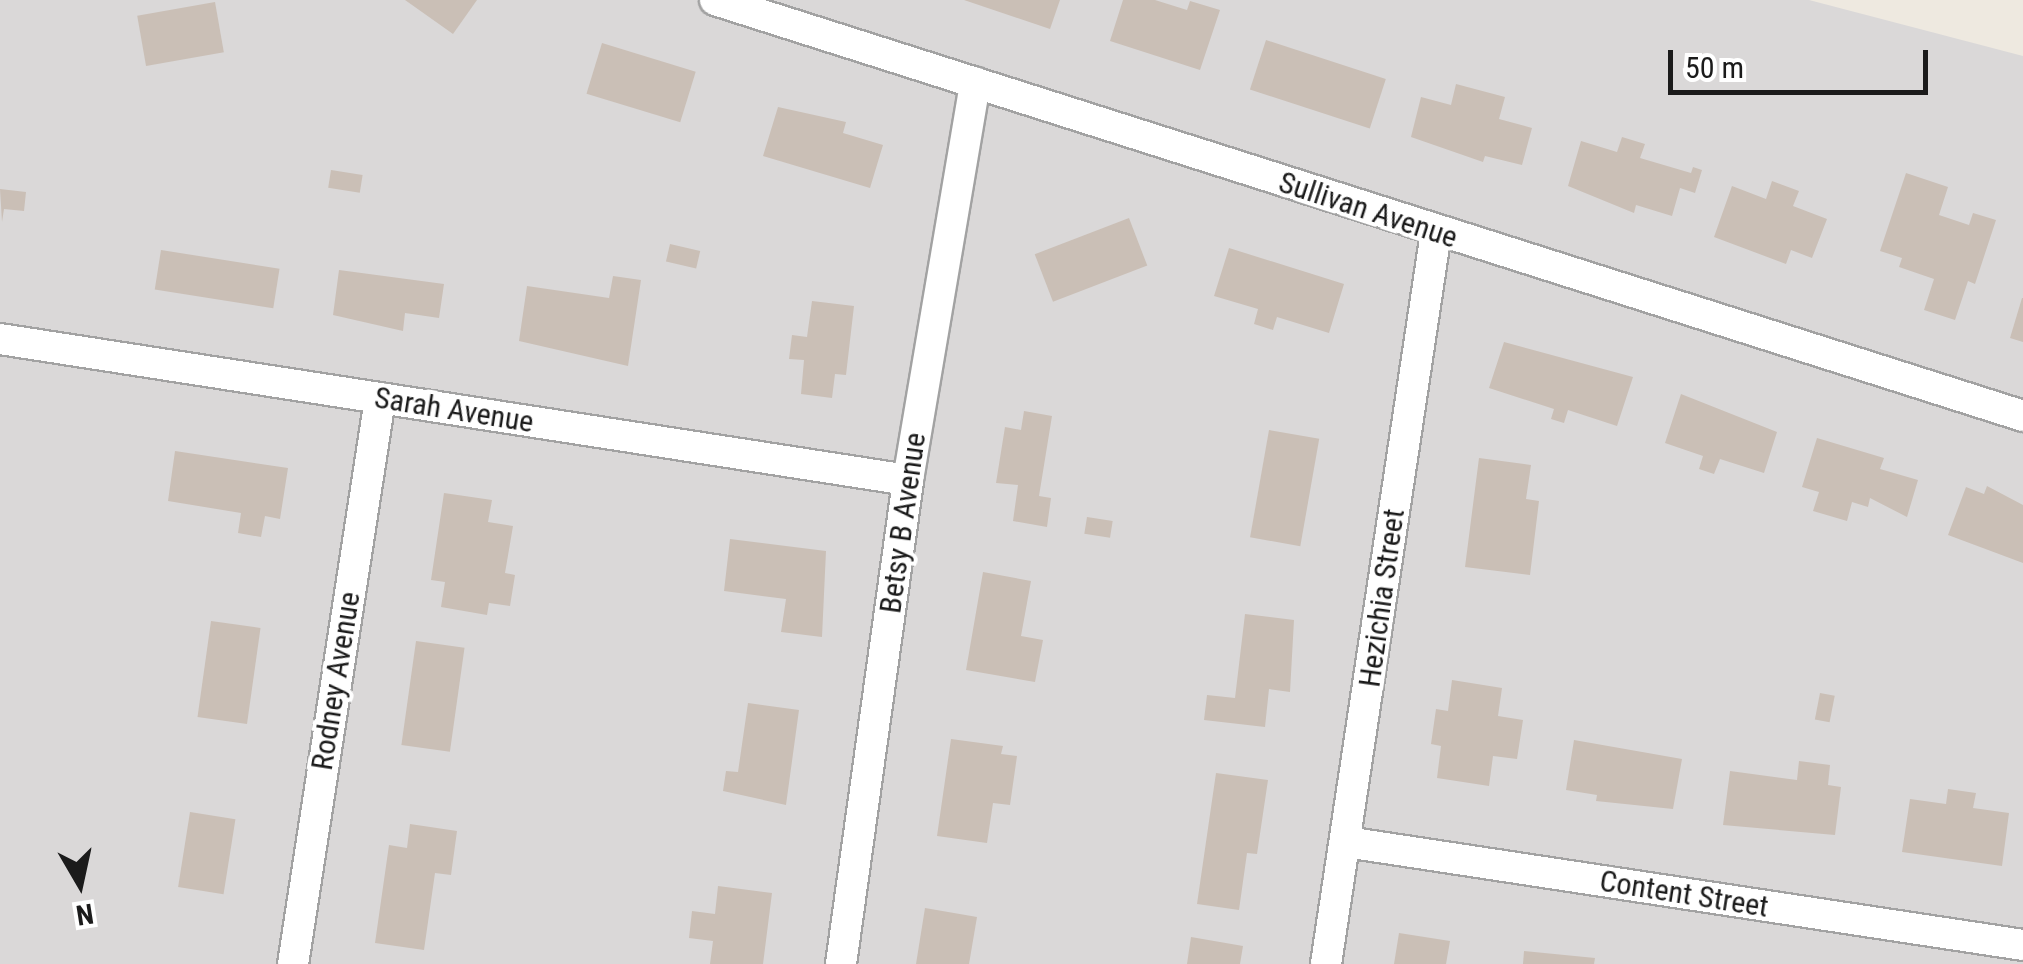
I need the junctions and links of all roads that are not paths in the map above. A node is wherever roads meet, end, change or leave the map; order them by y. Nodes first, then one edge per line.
1 (715, 0) edge
2 (975, 82) junction
3 (1436, 232) junction
4 (0, 338) edge
5 (380, 399) junction
6 (2023, 416) edge
7 (908, 480) junction
8 (1346, 842) junction
9 (2023, 945) edge
10 (293, 964) edge
11 (841, 964) edge
12 (1326, 964) edge

1 - 2 street, Sullivan Avenue
2 - 3 street, Sullivan Avenue
2 - 7 street, Betsy B Avenue
3 - 6 street, Sullivan Avenue
3 - 8 street, Hezichia Street
4 - 5 street, Sarah Avenue
5 - 7 street, Sarah Avenue
5 - 10 street, Rodney Avenue
7 - 11 street, Betsy B Avenue
8 - 9 street, Content Street
8 - 12 street, Hezichia Street

